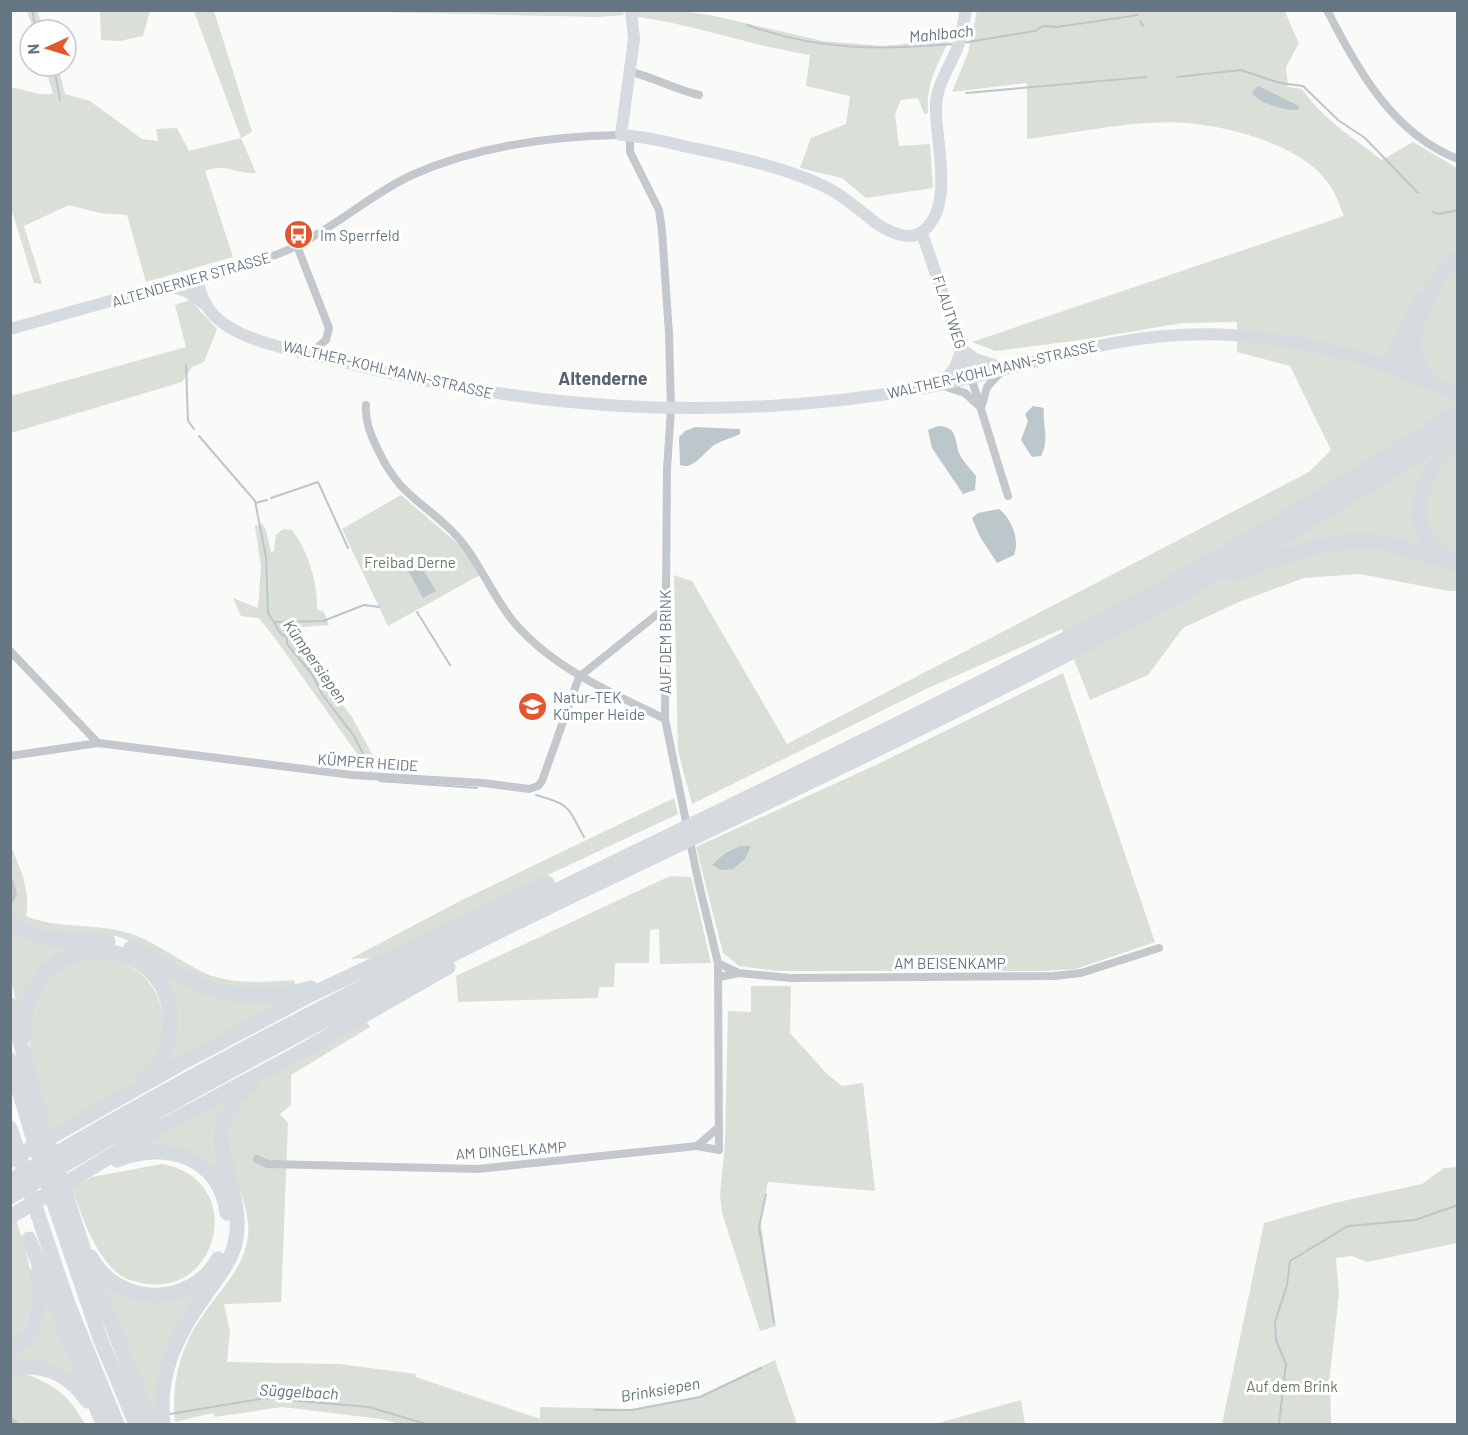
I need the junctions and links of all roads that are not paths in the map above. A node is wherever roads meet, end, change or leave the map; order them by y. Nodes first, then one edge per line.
1 (966, 10) edge
2 (1327, 10) edge
3 (632, 15) edge
4 (628, 71) junction
5 (699, 95) dead end
6 (626, 135) junction
7 (1458, 159) edge
8 (922, 233) junction
9 (297, 246) junction
10 (1458, 255) edge
11 (196, 277) junction
12 (168, 285) junction
13 (1429, 292) junction
14 (207, 306) junction
15 (10, 329) edge
16 (1414, 340) junction
17 (962, 348) junction
18 (309, 353) junction
19 (1395, 368) junction
20 (1004, 369) junction
21 (972, 377) junction
22 (1434, 384) junction
23 (940, 385) junction
24 (1458, 395) edge
25 (366, 405) dead end
26 (981, 408) junction
27 (671, 409) junction
28 (1458, 412) edge
29 (1458, 429) edge
30 (1458, 438) edge
31 (1008, 496) dead end
32 (1458, 564) edge
33 (1206, 583) junction
34 (665, 608) junction
35 (10, 651) edge
36 (579, 677) junction
37 (665, 718) junction
38 (98, 743) junction
39 (10, 756) edge
40 (604, 866) junction
41 (10, 883) edge
42 (10, 900) edge
43 (10, 922) edge
44 (498, 933) junction
45 (1158, 948) dead end
46 (718, 963) junction
47 (359, 970) junction
48 (739, 973) junction
49 (719, 977) junction
50 (10, 1005) edge
51 (297, 1054) junction
52 (10, 1060) edge
53 (29, 1072) junction
54 (90, 1114) junction
55 (719, 1126) junction
56 (10, 1128) edge
57 (696, 1146) junction
58 (719, 1150) joint
59 (61, 1158) junction
60 (257, 1159) dead end
61 (10, 1161) edge
62 (75, 1179) junction
63 (10, 1181) edge
64 (10, 1197) edge
65 (12, 1216) edge
66 (75, 1224) junction
67 (29, 1239) junction
68 (10, 1353) edge
69 (10, 1368) edge
70 (10, 1421) edge
71 (102, 1422) edge
72 (14, 1425) edge
73 (117, 1425) edge
74 (136, 1425) edge
75 (151, 1425) edge
76 (163, 1425) edge

1 - 8 main road
2 - 7 street
3 - 4 main road, AUF DEM BRINK
4 - 5 street
4 - 6 main road, AUF DEM BRINK
6 - 8 main road, ALTENDERNER STRASSE
6 - 9 street, ALTENDERNER STRASSE
6 - 27 street, AUF DEM BRINK
8 - 17 main road, FLAUTWEG
9 - 11 street, ALTENDERNER STRASSE
9 - 18 street
10 - 13 main road
11 - 12 main road, ALTENDERNER STRASSE
11 - 14 main road, WALTHER-KOHLMANN-STRASSE
12 - 14 main road
12 - 15 main road, ALTENDERNER STRASSE
13 - 16 main road
13 - 19 main road
14 - 18 main road, WALTHER-KOHLMANN-STRASSE
16 - 19 main road
16 - 22 main road
17 - 20 main road
17 - 21 main road, FLAUTWEG
17 - 23 main road
18 - 27 main road, WALTHER-KOHLMANN-STRASSE
19 - 20 main road, WALTHER-KOHLMANN-STRASSE
19 - 22 main road, WALTHER-KOHLMANN-STRASSE
20 - 21 main road, WALTHER-KOHLMANN-STRASSE
20 - 26 street
21 - 23 main road, WALTHER-KOHLMANN-STRASSE
21 - 26 street, FLAUTWEG
22 - 24 main road, WALTHER-KOHLMANN-STRASSE
23 - 26 street
23 - 27 main road, WALTHER-KOHLMANN-STRASSE
25 - 36 street
26 - 31 street, FLAUTWEG
27 - 34 street, AUF DEM BRINK
28 - 40 highway
29 - 33 highway
30 - 32 highway
32 - 33 highway
33 - 44 highway
34 - 36 street
34 - 37 street, AUF DEM BRINK
35 - 38 street
36 - 37 street
36 - 38 street, KÜMPER HEIDE
37 - 46 street, AUF DEM BRINK
38 - 39 street, KÜMPER HEIDE
40 - 47 highway
40 - 59 highway
41 - 42 street
43 - 47 highway
44 - 51 highway
44 - 59 highway
45 - 48 street, AM BEISENKAMP
46 - 48 street, AM BEISENKAMP
46 - 49 street, AUF DEM BRINK
47 - 54 highway
48 - 49 street, AM BEISENKAMP
49 - 55 street, AUF DEM BRINK
50 - 53 highway
51 - 62 highway
51 - 76 highway
52 - 74 highway
53 - 54 highway
53 - 66 highway
54 - 61 highway
55 - 57 street
55 - 58 street, AUF DEM BRINK
56 - 73 highway
57 - 58 street, AM DINGELKAMP
57 - 60 street, AM DINGELKAMP
59 - 63 highway
59 - 64 highway
62 - 65 highway
62 - 66 highway
63 - 67 highway
66 - 75 highway
67 - 68 highway
67 - 71 highway
69 - 71 highway
70 - 72 street

